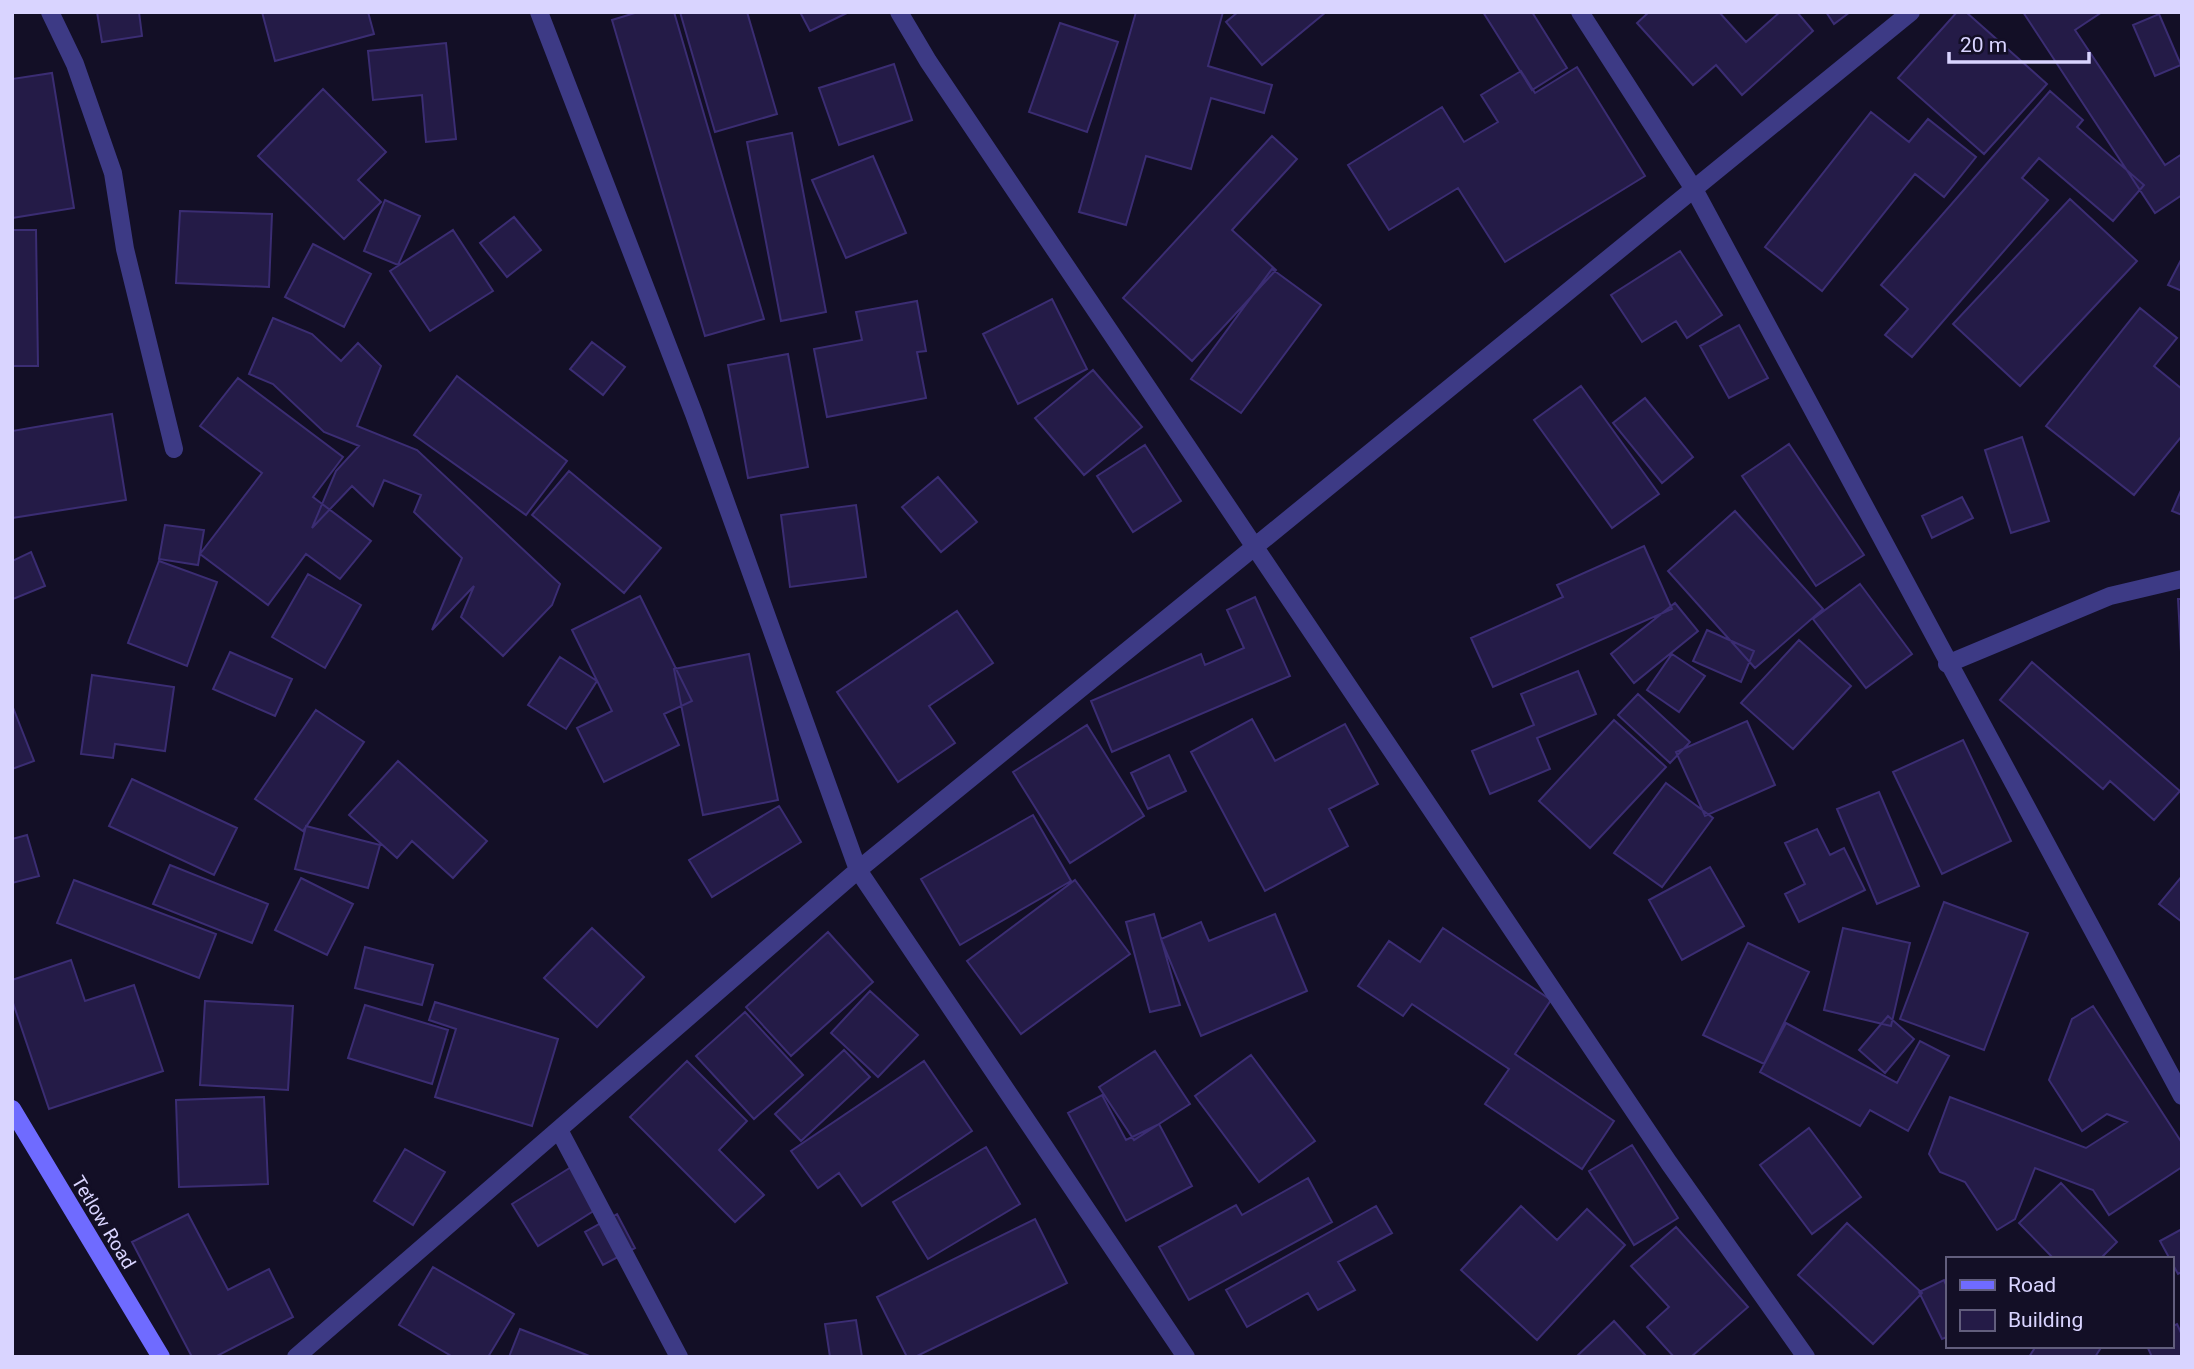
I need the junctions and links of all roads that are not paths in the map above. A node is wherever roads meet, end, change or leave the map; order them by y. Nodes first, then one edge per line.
1 (50, 12) edge
2 (539, 12) edge
3 (898, 12) edge
4 (1580, 12) edge
5 (1911, 12) edge
6 (1695, 191) junction
7 (174, 449) dead end
8 (1256, 548) junction
9 (2182, 579) edge
10 (1947, 664) junction
11 (858, 870) junction
12 (2182, 1096) edge
13 (12, 1109) edge
14 (559, 1130) junction
15 (160, 1357) edge
16 (296, 1357) edge
17 (680, 1357) edge
18 (1186, 1357) edge
19 (1806, 1357) edge

1 - 7 street
2 - 11 street
3 - 8 street
4 - 6 street
5 - 6 street
6 - 8 street
6 - 10 street
8 - 11 street
8 - 19 street
9 - 10 street
10 - 12 street
11 - 14 street
11 - 18 street
13 - 15 street, Tetlow Road
14 - 16 street
14 - 17 street

